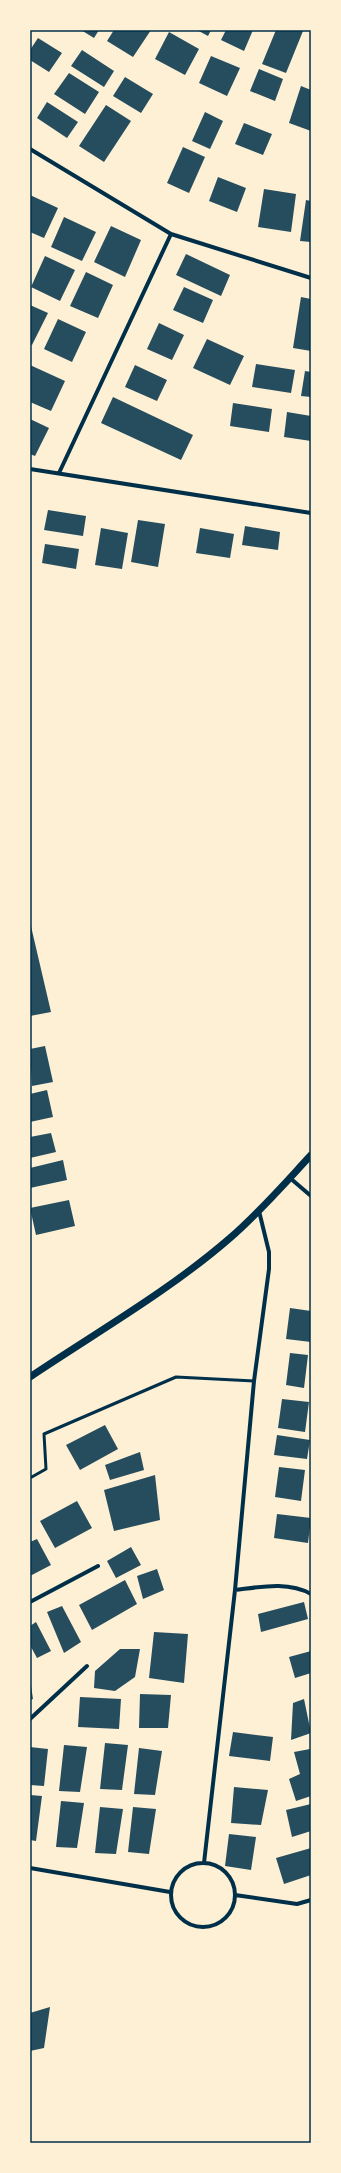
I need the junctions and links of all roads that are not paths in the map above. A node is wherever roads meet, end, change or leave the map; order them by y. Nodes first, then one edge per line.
1 (30, 148) edge
2 (171, 234) junction
3 (311, 278) edge
4 (30, 469) edge
5 (60, 474) junction
6 (311, 513) edge
7 (311, 1155) edge
8 (290, 1178) junction
9 (311, 1196) edge
10 (259, 1210) junction
11 (30, 1377) edge
12 (254, 1381) junction
13 (30, 1478) edge
14 (98, 1566) dead end
15 (235, 1590) junction
16 (311, 1594) edge
17 (30, 1602) edge
18 (87, 1666) dead end
19 (30, 1719) edge
20 (204, 1863) junction
21 (30, 1868) edge
22 (170, 1892) junction
23 (235, 1895) junction
24 (311, 1900) edge

1 - 2 street
2 - 3 street
2 - 5 street
4 - 5 street
5 - 6 street
7 - 8 street
8 - 9 street
8 - 10 street
10 - 11 street
10 - 12 street
12 - 13 lane
12 - 15 street
14 - 17 street
15 - 16 street
15 - 20 street
18 - 19 street
20 - 22 street
20 - 23 street
21 - 22 street
22 - 23 street
23 - 24 street

